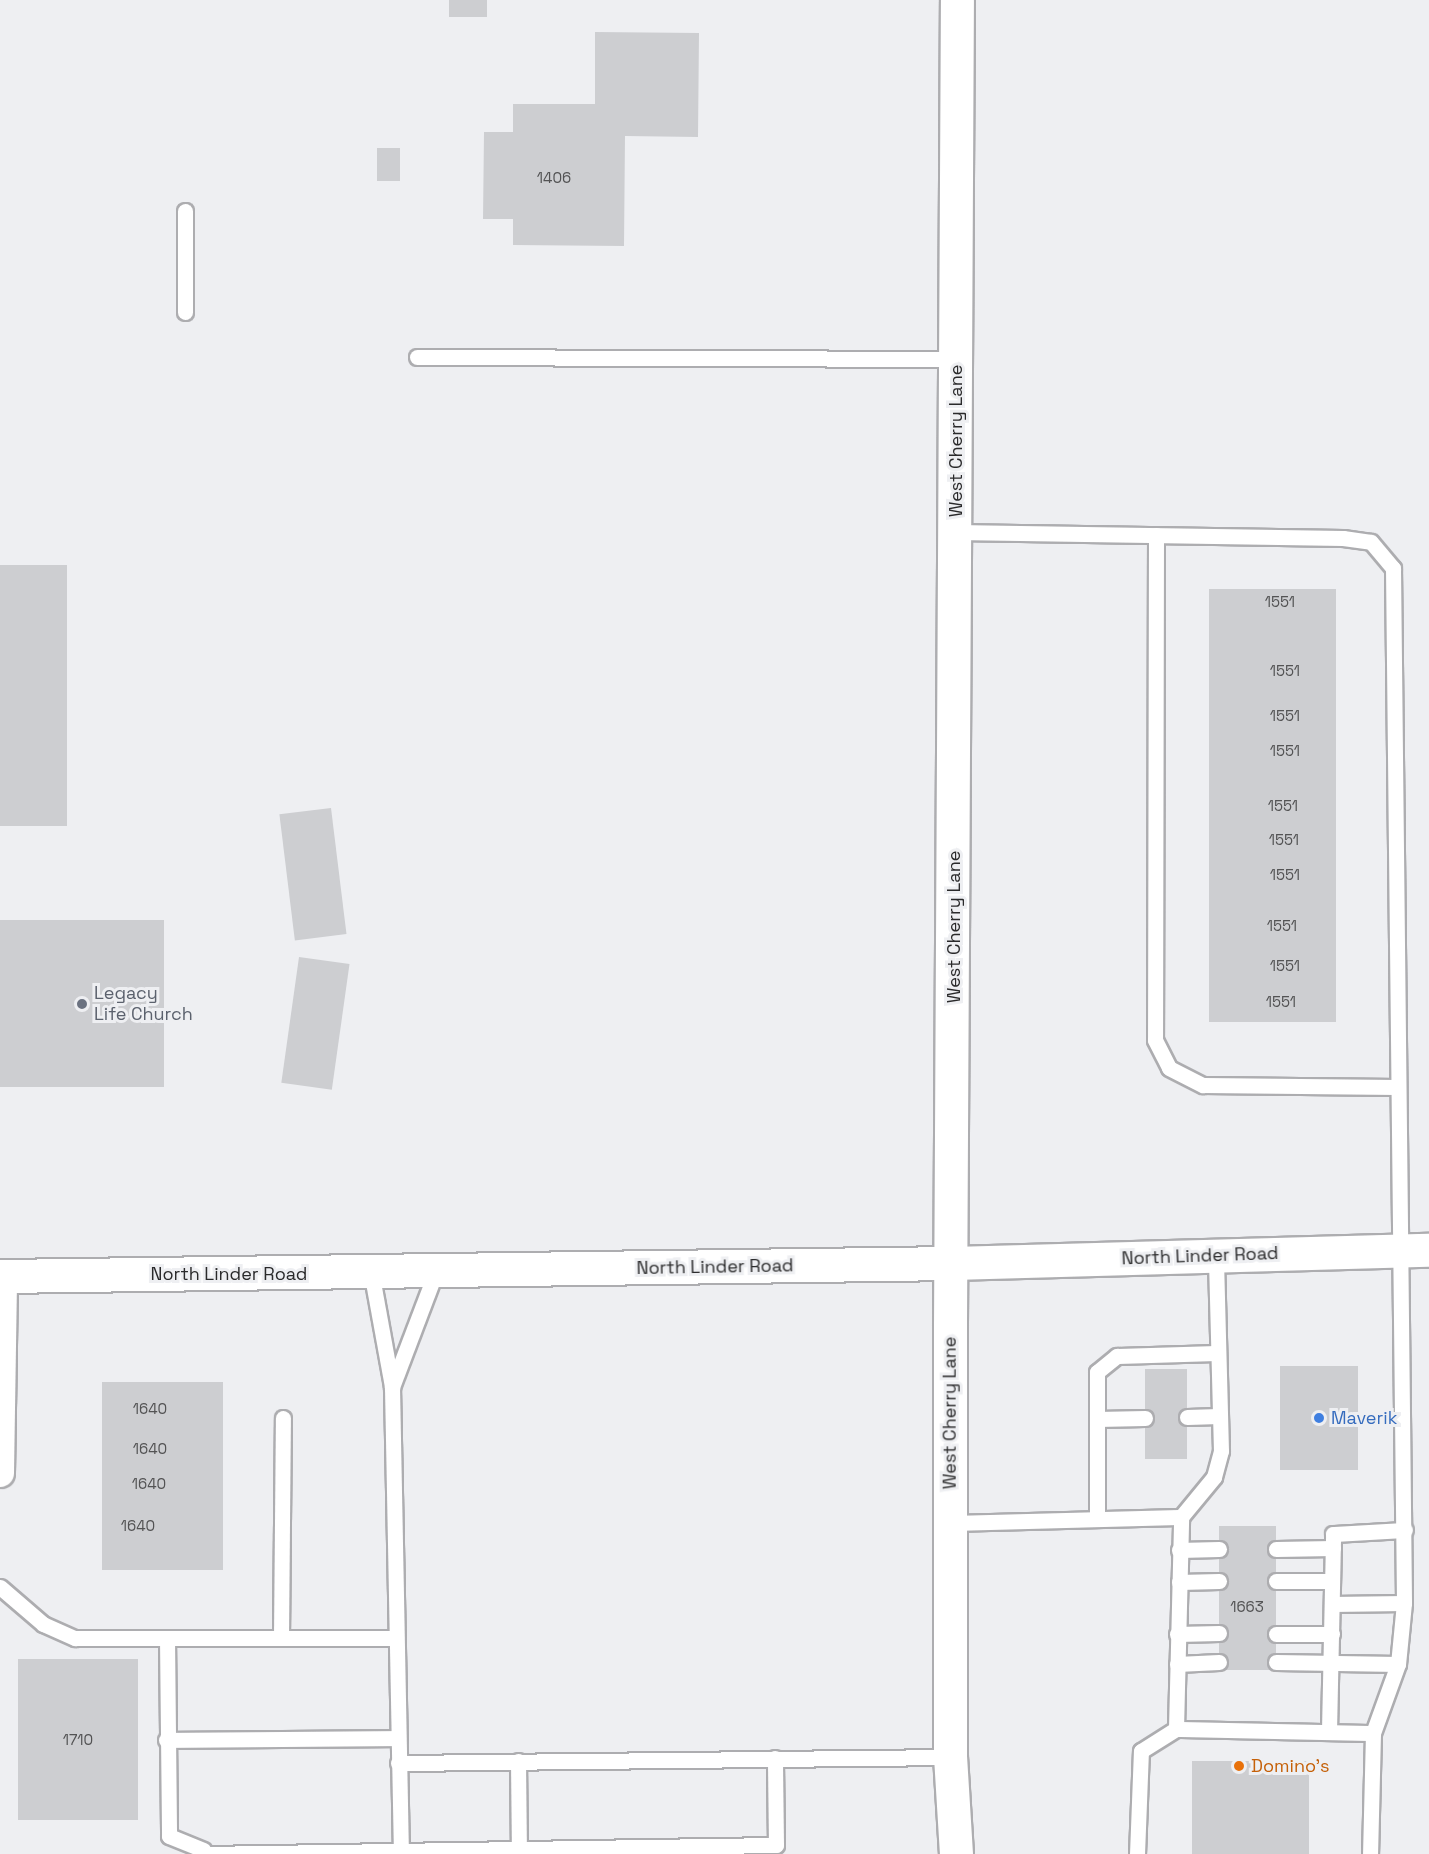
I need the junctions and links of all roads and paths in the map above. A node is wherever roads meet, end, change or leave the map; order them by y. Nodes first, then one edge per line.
1 (957, 0) edge
2 (185, 211) dead end
3 (185, 312) dead end
4 (417, 357) dead end
5 (956, 359) junction
6 (955, 532) junction
7 (1156, 535) junction
8 (1397, 1087) junction
9 (1413, 1250) edge
10 (1216, 1256) junction
11 (951, 1263) junction
12 (370, 1271) junction
13 (436, 1271) junction
14 (2, 1276) edge
15 (1217, 1353) junction
16 (392, 1387) junction
17 (1219, 1416) junction
18 (1187, 1417) dead end
19 (283, 1418) dead end
20 (1145, 1418) dead end
21 (1097, 1419) junction
22 (0, 1473) edge
23 (1180, 1517) junction
24 (1097, 1518) junction
25 (950, 1523) junction
26 (1405, 1530) junction
27 (1333, 1548) junction
28 (1276, 1549) dead end
29 (1179, 1550) junction
30 (1219, 1550) dead end
31 (1219, 1581) dead end
32 (1276, 1581) dead end
33 (1332, 1581) junction
34 (1179, 1582) junction
35 (0, 1587) edge
36 (1404, 1603) junction
37 (1332, 1605) junction
38 (1219, 1633) dead end
39 (1178, 1634) junction
40 (1276, 1634) dead end
41 (1332, 1634) junction
42 (167, 1638) junction
43 (281, 1638) junction
44 (396, 1638) junction
45 (1219, 1662) dead end
46 (1276, 1662) dead end
47 (1331, 1662) junction
48 (1177, 1664) junction
49 (1398, 1664) junction
50 (1176, 1729) junction
51 (1329, 1731) junction
52 (1372, 1733) junction
53 (398, 1738) junction
54 (166, 1740) junction
55 (950, 1756) junction
56 (775, 1758) junction
57 (518, 1761) junction
58 (398, 1763) junction
59 (519, 1851) edge
60 (203, 1852) edge
61 (401, 1852) edge
62 (956, 1854) edge
63 (1137, 1854) edge
64 (1370, 1854) edge

1 - 5 main road, West Cherry Lane
2 - 3 lane
4 - 5 lane
5 - 6 main road, West Cherry Lane
6 - 7 lane
6 - 11 main road, West Cherry Lane
7 - 8 lane
7 - 8 lane
8 - 9 lane
9 - 10 main road, North Linder Road
9 - 26 lane
10 - 11 main road, North Linder Road
10 - 15 lane
11 - 13 main road, North Linder Road
11 - 25 main road, West Cherry Lane
12 - 13 main road, North Linder Road
12 - 14 main road, North Linder Road
12 - 16 lane
13 - 16 lane
14 - 22 street
15 - 17 lane
15 - 21 lane
16 - 44 lane
17 - 18 lane
17 - 23 lane
19 - 43 lane
20 - 21 lane
21 - 24 lane
23 - 24 lane
23 - 29 lane
24 - 25 lane
25 - 55 main road, West Cherry Lane
26 - 27 lane
26 - 36 lane
27 - 28 lane
27 - 33 lane
29 - 30 lane
29 - 34 lane
31 - 34 lane
32 - 33 lane
33 - 37 lane
34 - 39 lane
35 - 42 lane
36 - 37 lane
36 - 49 lane
37 - 41 lane
38 - 39 lane
39 - 48 lane
40 - 41 lane
41 - 47 lane
42 - 43 lane
42 - 54 lane
43 - 44 lane
44 - 53 lane
45 - 48 lane
46 - 47 lane
47 - 49 lane
47 - 51 lane
48 - 50 lane
49 - 52 lane
50 - 51 lane
50 - 63 lane
51 - 52 lane
52 - 64 lane
53 - 54 lane
53 - 58 lane
54 - 60 lane
55 - 56 lane
55 - 62 main road, West Cherry Lane
56 - 57 lane
56 - 59 lane
57 - 58 lane
57 - 59 lane
58 - 61 lane
59 - 61 lane
60 - 61 lane

